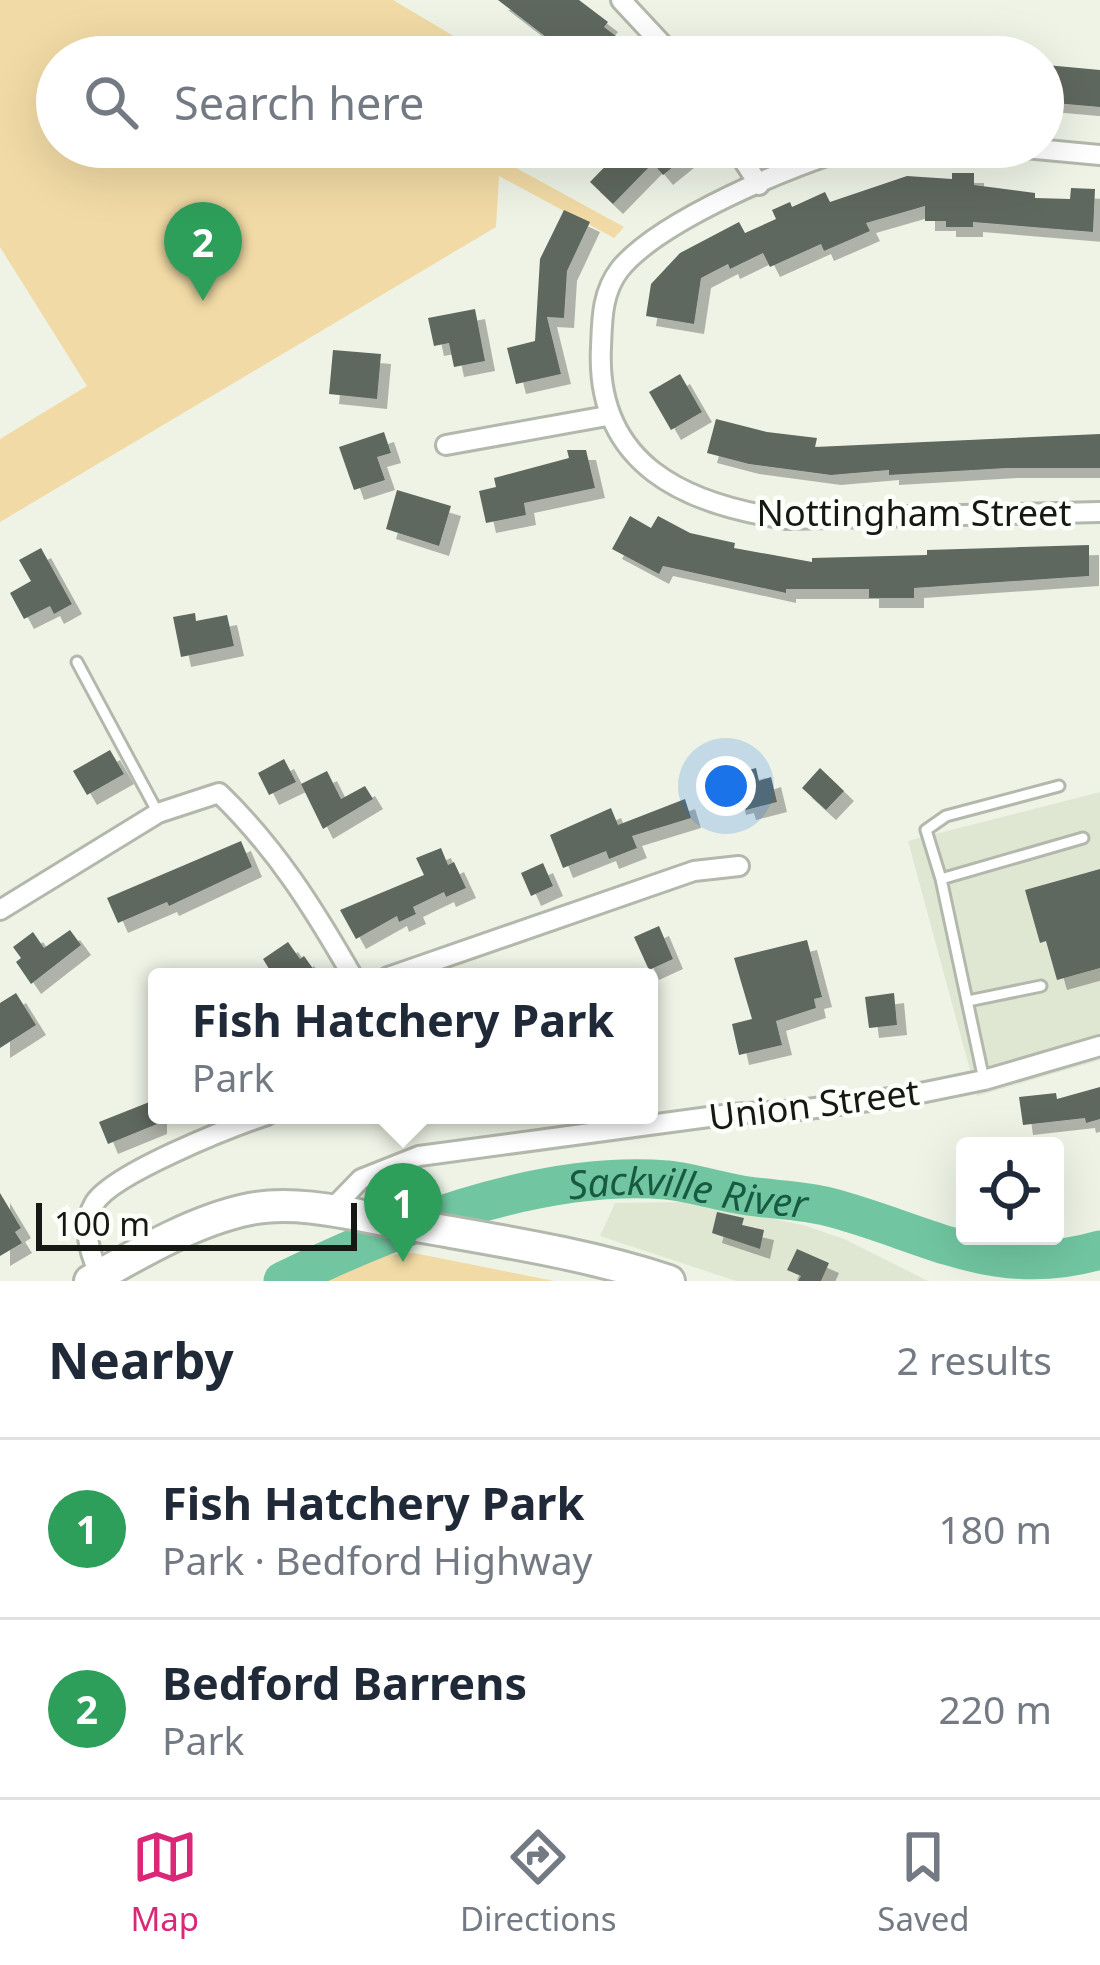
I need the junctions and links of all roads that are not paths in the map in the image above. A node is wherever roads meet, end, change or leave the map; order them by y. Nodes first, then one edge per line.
1 (620, 0) edge
2 (654, 36) edge
3 (1064, 152) edge
4 (1100, 155) edge
5 (748, 168) edge
6 (802, 168) edge
7 (759, 185) junction
8 (607, 416) junction
9 (446, 445) dead end
10 (1100, 512) edge
11 (77, 662) dead end
12 (1059, 786) dead end
13 (158, 813) junction
14 (1083, 838) dead end
15 (739, 866) dead end
16 (941, 879) junction
17 (0, 910) edge
18 (348, 968) edge
19 (414, 968) edge
20 (1041, 986) dead end
21 (968, 1001) junction
22 (1100, 1046) edge
23 (984, 1080) junction
24 (241, 1124) edge
25 (657, 1124) edge
26 (658, 1124) edge
27 (382, 1170) junction
28 (343, 1214) junction
29 (95, 1278) edge
30 (669, 1281) edge

1 - 2 street
3 - 4 street
5 - 7 street
6 - 7 street
7 - 8 street
8 - 9 street
8 - 10 street, Nottingham Street
11 - 13 lane
12 - 16 lane
13 - 17 street
13 - 18 street
14 - 16 lane
15 - 19 street
16 - 21 lane
20 - 21 lane
21 - 23 lane
22 - 23 street, Union Street
23 - 26 street, Union Street
24 - 29 street
25 - 27 street, Union Street
27 - 28 street
27 - 28 street, Union Street
28 - 29 main road
28 - 30 main road

